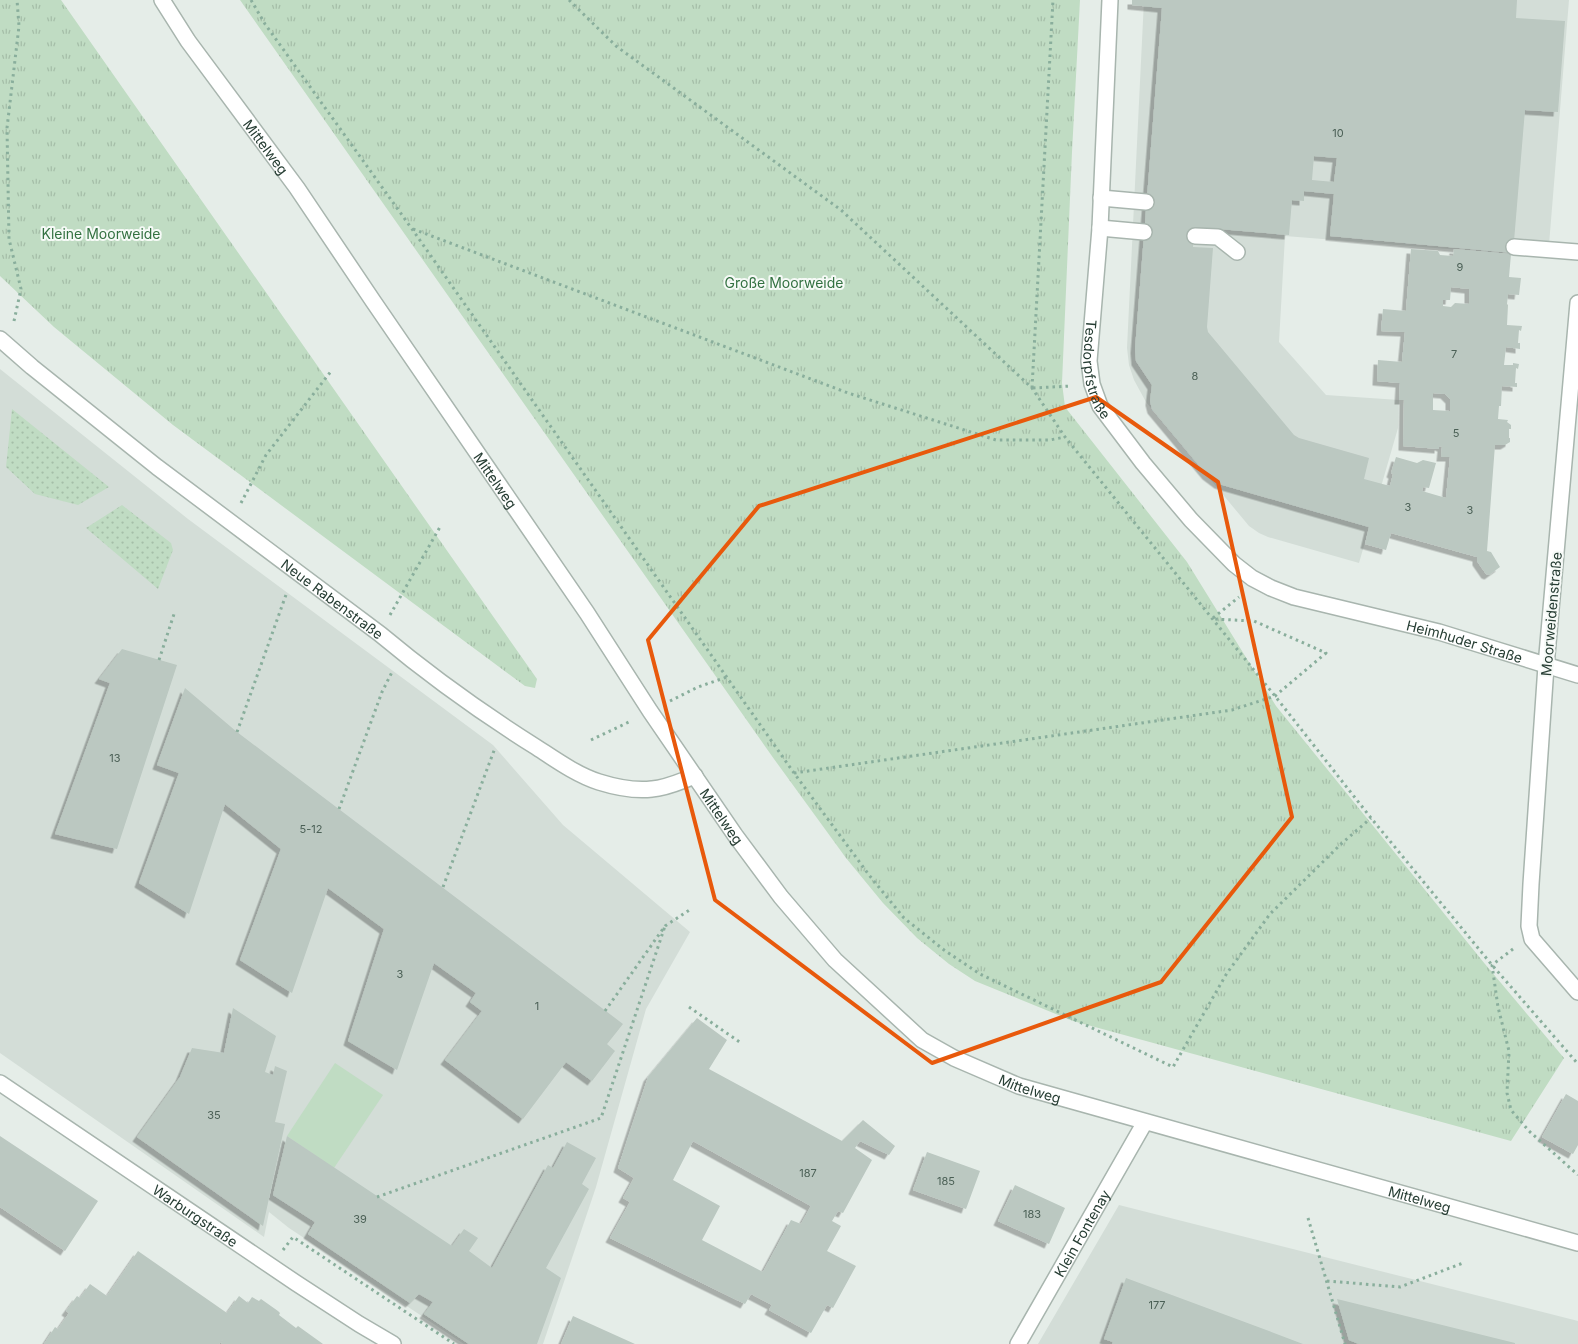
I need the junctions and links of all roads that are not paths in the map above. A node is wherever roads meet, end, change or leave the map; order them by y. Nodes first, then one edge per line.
1 (162, 0) edge
2 (1110, 0) edge
3 (1101, 198) junction
4 (1146, 202) dead end
5 (1100, 228) junction
6 (1144, 232) dead end
7 (1194, 236) dead end
8 (1514, 247) dead end
9 (1237, 252) dead end
10 (1578, 252) edge
11 (1578, 303) edge
12 (4, 342) edge
13 (1350, 610) joint
14 (1546, 666) junction
15 (1578, 675) edge
16 (695, 776) junction
17 (1578, 992) edge
18 (0, 1083) edge
19 (1145, 1122) junction
20 (1578, 1243) edge
21 (393, 1344) edge
22 (1018, 1344) edge

1 - 16 street, Mittelweg
2 - 3 street, Tesdorpfstraße
3 - 4 street
3 - 5 street, Tesdorpfstraße
5 - 6 street
5 - 13 street, Tesdorpfstraße
7 - 9 street
8 - 10 street
11 - 14 street, Moorweidenstraße
12 - 16 street, Neue Rabenstraße
13 - 14 street, Heimhuder Straße
14 - 15 street, Heimhuder Straße
14 - 17 street, Moorweidenstraße
16 - 19 street, Mittelweg
18 - 21 street, Warburgstraße
19 - 20 street, Mittelweg
19 - 22 street, Klein Fontenay

